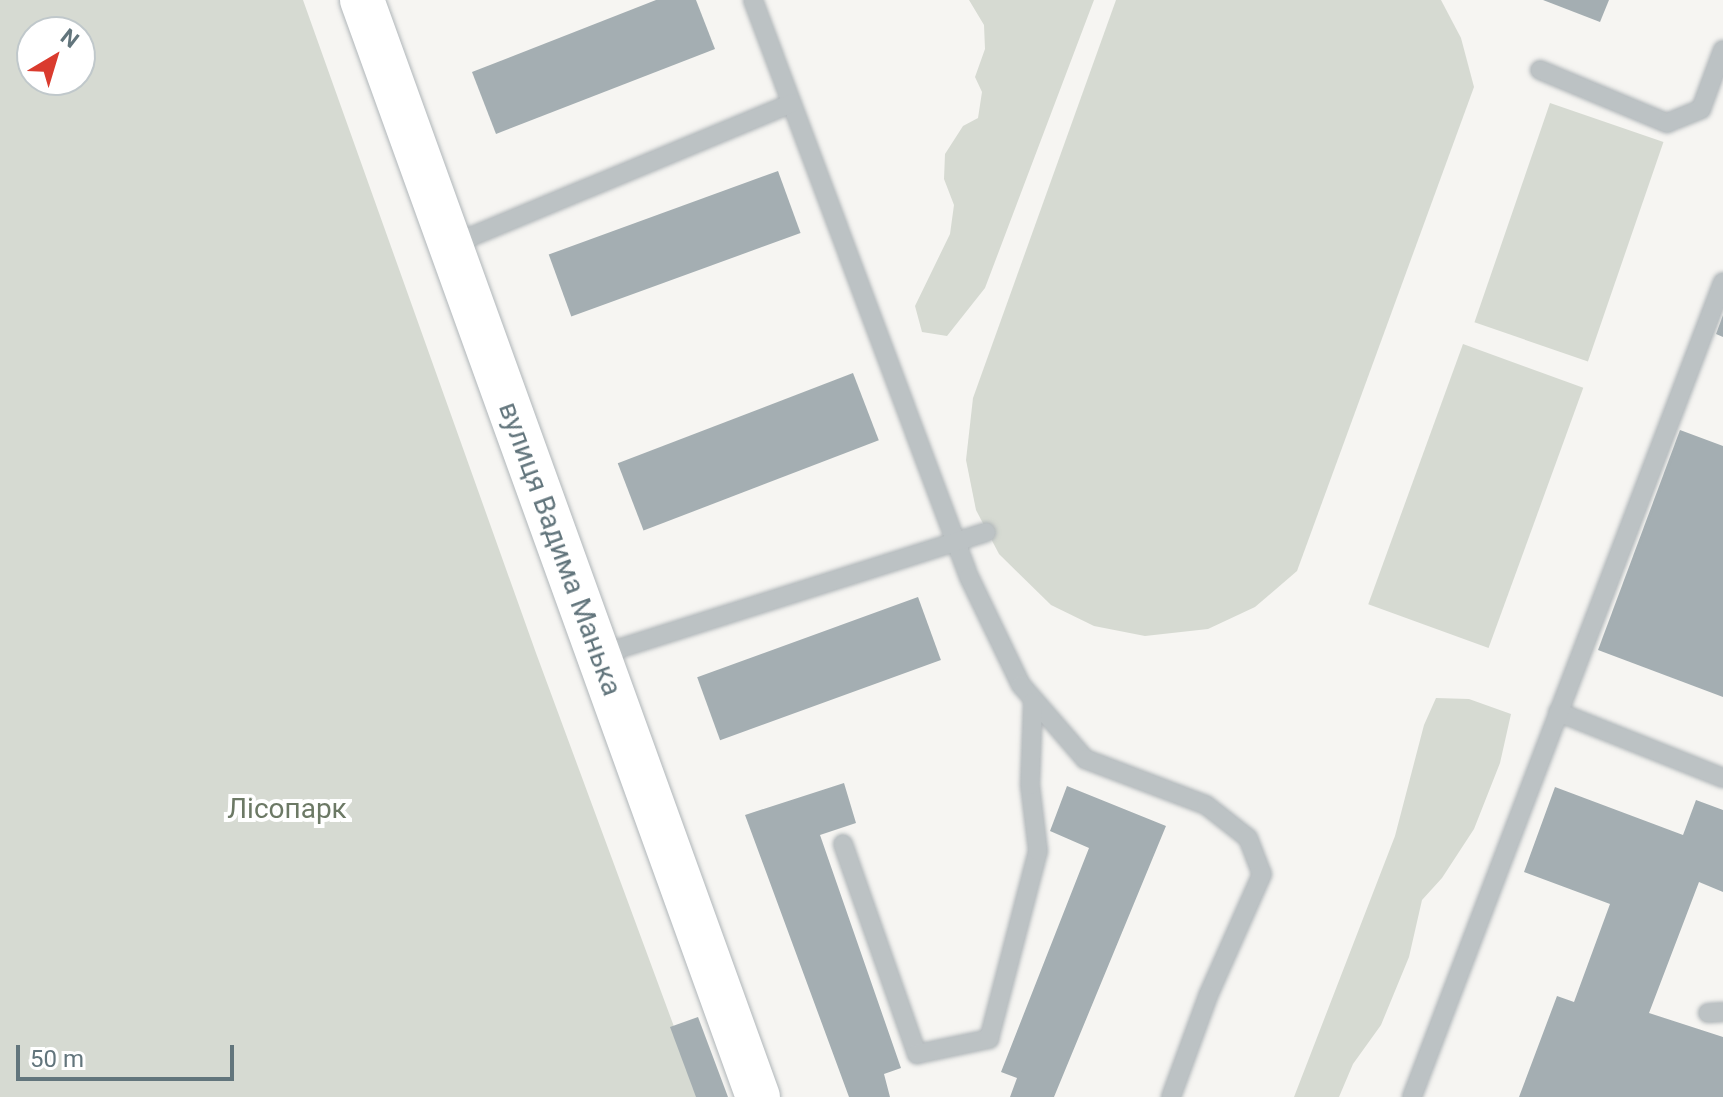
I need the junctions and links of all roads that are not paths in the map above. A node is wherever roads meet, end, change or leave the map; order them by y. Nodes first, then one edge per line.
1 (362, 0) edge
2 (753, 0) edge
3 (1723, 50) edge
4 (1540, 70) dead end
5 (792, 103) junction
6 (450, 245) junction
7 (1723, 282) edge
8 (986, 532) dead end
9 (956, 543) junction
10 (599, 655) junction
11 (1033, 702) junction
12 (1558, 712) junction
13 (1723, 778) edge
14 (843, 844) dead end
15 (758, 1097) edge
16 (1171, 1097) edge
17 (1412, 1097) edge

1 - 6 main road, вулиця Вадима Манька
2 - 5 lane
3 - 4 lane
5 - 6 lane
5 - 9 lane
6 - 10 main road, вулиця Вадима Манька
7 - 12 lane
8 - 9 lane
9 - 10 lane
9 - 11 lane
10 - 15 main road, вулиця Вадима Манька
11 - 14 lane
11 - 16 lane
12 - 13 lane
12 - 17 lane

